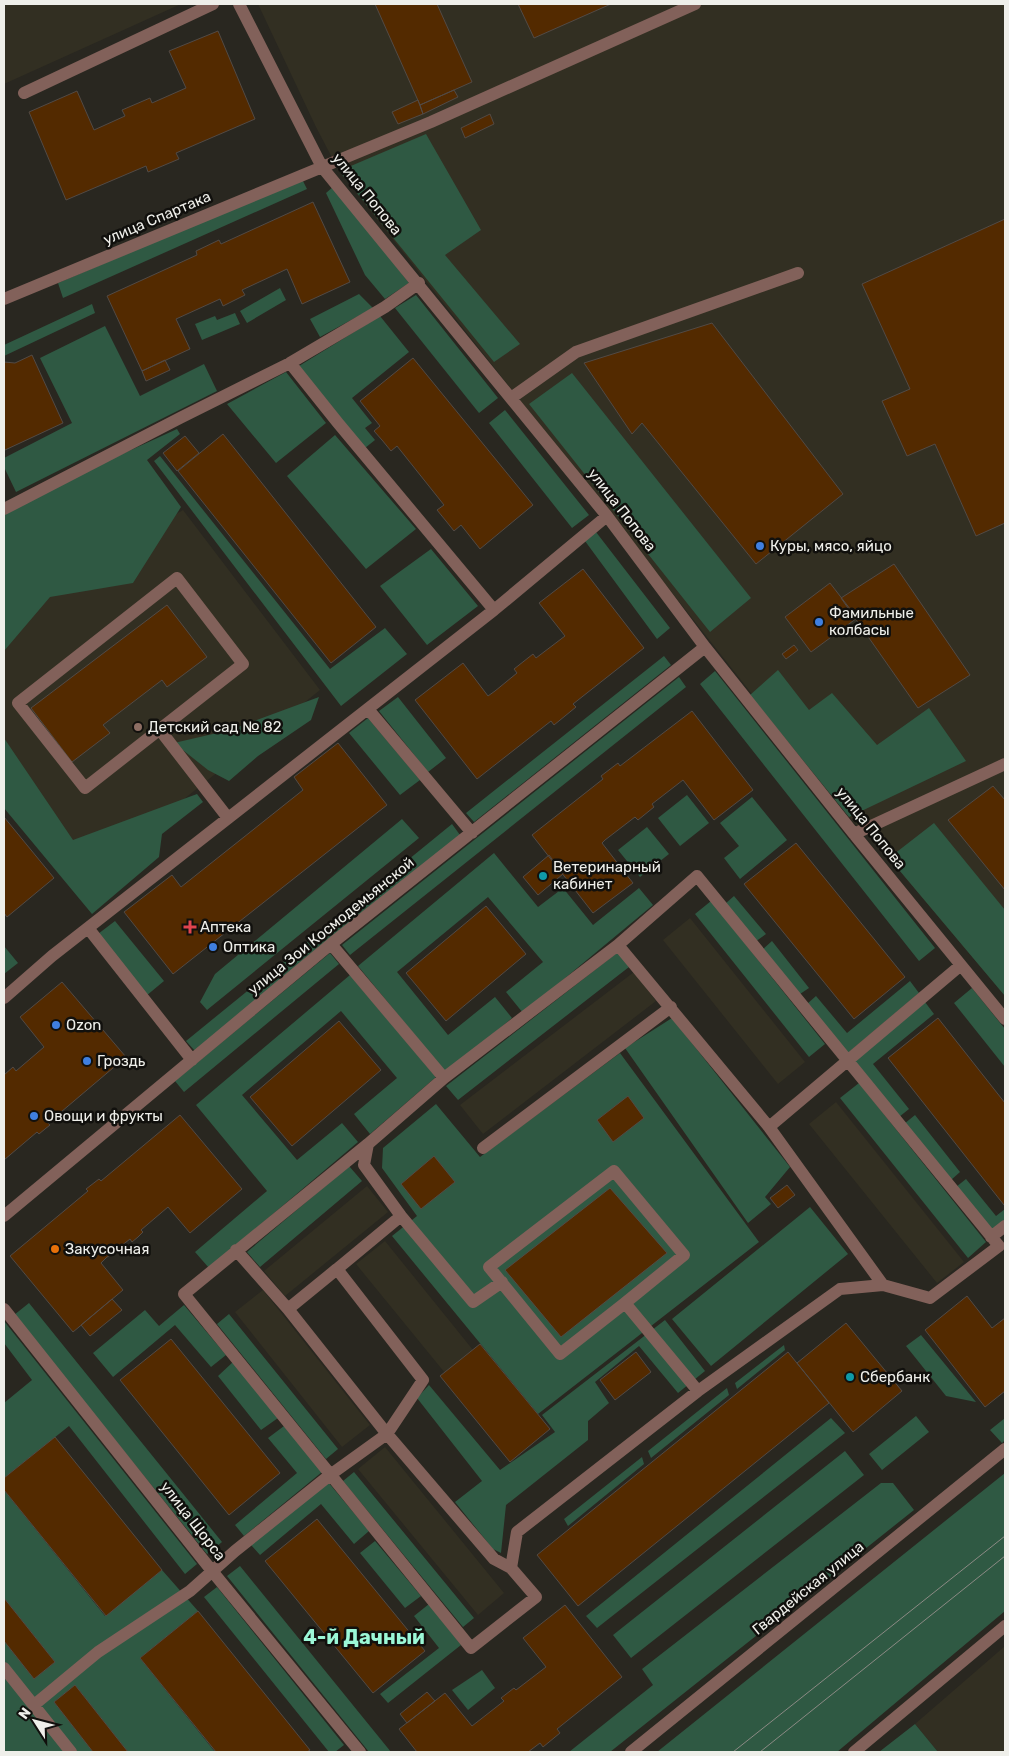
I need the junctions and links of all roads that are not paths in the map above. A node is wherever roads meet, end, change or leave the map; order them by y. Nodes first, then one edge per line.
1 (214, 4) edge
2 (239, 4) edge
3 (695, 4) edge
4 (24, 93) dead end
5 (322, 167) junction
6 (798, 273) dead end
7 (419, 283) junction
8 (4, 299) edge
9 (290, 363) junction
10 (511, 398) junction
11 (4, 509) edge
12 (607, 516) junction
13 (494, 610) junction
14 (705, 647) junction
15 (368, 709) junction
16 (160, 730) junction
17 (1005, 764) edge
18 (228, 818) junction
19 (472, 833) junction
20 (854, 834) junction
21 (88, 928) junction
22 (331, 944) junction
23 (618, 945) junction
24 (961, 965) junction
25 (4, 998) edge
26 (671, 1007) junction
27 (1005, 1019) edge
28 (192, 1060) junction
29 (847, 1060) junction
30 (444, 1078) junction
31 (769, 1127) junction
32 (368, 1144) junction
33 (483, 1148) dead end
34 (4, 1216) edge
35 (401, 1216) junction
36 (1005, 1226) edge
37 (991, 1237) junction
38 (236, 1250) junction
39 (337, 1269) junction
40 (502, 1282) junction
41 (882, 1285) junction
42 (625, 1304) junction
43 (4, 1309) edge
44 (288, 1309) junction
45 (698, 1391) junction
46 (387, 1434) junction
47 (1005, 1449) edge
48 (330, 1476) junction
49 (511, 1568) junction
50 (212, 1571) junction
51 (1005, 1626) edge
52 (4, 1668) edge
53 (34, 1705) junction
54 (71, 1752) edge
55 (360, 1752) edge
56 (632, 1752) edge
57 (854, 1752) edge

1 - 4 street
2 - 5 street, улица Попова
3 - 5 street, улица Спартака
5 - 7 street, улица Попова
5 - 8 street, улица Спартака
6 - 10 street
7 - 9 street
7 - 10 street, улица Попова
9 - 11 street
9 - 13 street
10 - 12 street, улица Попова
12 - 13 street
12 - 14 street, улица Попова
13 - 15 street
14 - 19 street, улица Зои Космодемьянской
14 - 20 street, улица Попова
15 - 18 street
15 - 19 street
16 - 16 street
16 - 18 street
17 - 20 street
18 - 21 street
19 - 22 street, улица Зои Космодемьянской
20 - 24 street, улица Попова
21 - 25 street
21 - 28 street
22 - 28 street, улица Зои Космодемьянской
22 - 30 street
23 - 26 street
23 - 29 street
23 - 30 street
24 - 27 street, улица Попова
24 - 29 street
26 - 31 street
26 - 33 street
28 - 34 street, улица Зои Космодемьянской
29 - 31 street
29 - 37 street
30 - 32 street
31 - 41 street
32 - 35 street
32 - 38 street
35 - 39 street
35 - 40 street
36 - 37 street
37 - 41 street
38 - 44 street
38 - 48 street
39 - 44 street
39 - 46 street
40 - 42 street
40 - 42 street
41 - 45 street
42 - 45 street
43 - 50 street, улица Щорса
44 - 46 street
45 - 49 street
46 - 48 street
46 - 49 street
47 - 56 street, Гвардейская улица
48 - 49 street
48 - 50 street
50 - 53 street
50 - 55 street, улица Щорса
51 - 57 street
52 - 53 street
53 - 54 street

